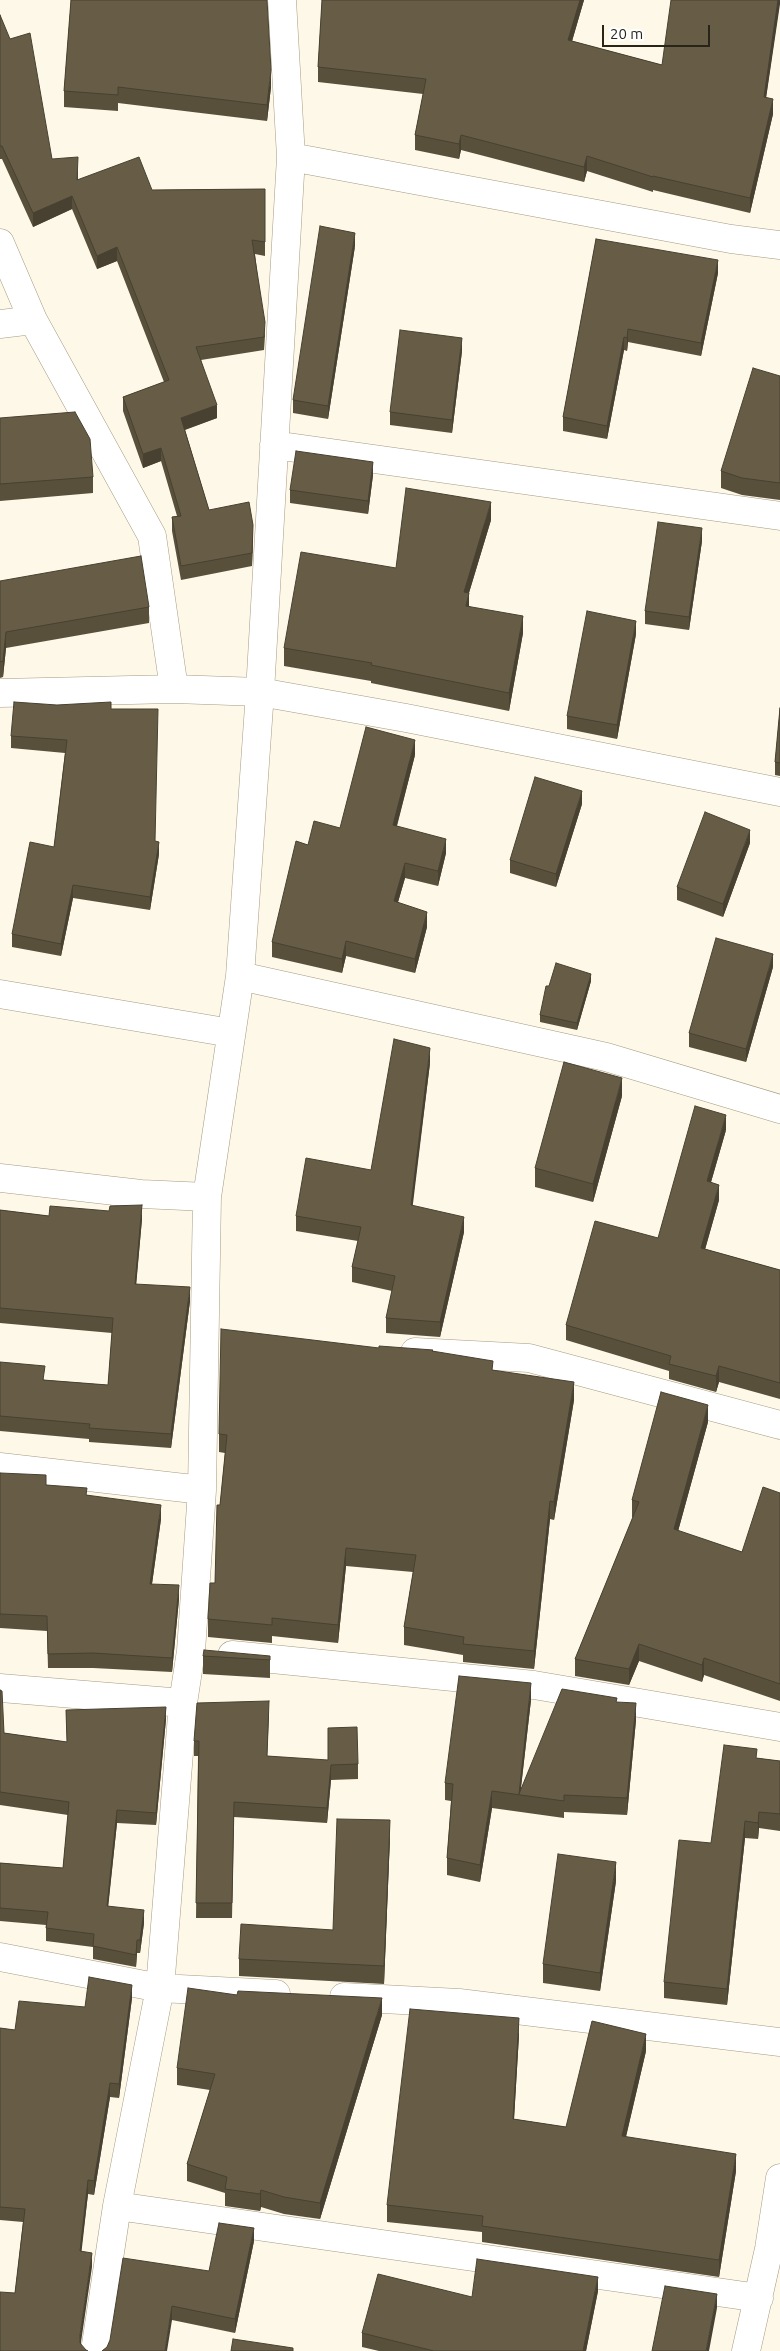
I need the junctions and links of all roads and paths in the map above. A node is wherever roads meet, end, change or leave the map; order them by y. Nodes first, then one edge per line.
1 (282, 0) edge
2 (292, 156) junction
3 (0, 243) edge
4 (780, 245) edge
5 (33, 320) junction
6 (0, 324) edge
7 (274, 445) junction
8 (780, 516) edge
9 (174, 689) junction
10 (260, 692) junction
11 (0, 693) edge
12 (780, 792) edge
13 (240, 976) junction
14 (0, 994) edge
15 (231, 1033) junction
16 (780, 1109) edge
17 (0, 1178) edge
18 (207, 1197) junction
19 (388, 1350) edge
20 (780, 1425) edge
21 (0, 1467) edge
22 (202, 1490) junction
23 (191, 1651) junction
24 (0, 1688) edge
25 (183, 1703) junction
26 (780, 1727) edge
27 (0, 1957) edge
28 (160, 1988) junction
29 (780, 2042) edge
30 (780, 2178) edge
31 (117, 2206) junction
32 (774, 2250) edge
33 (759, 2298) junction
34 (95, 2351) edge
35 (746, 2351) edge

1 - 2 street
2 - 4 street
2 - 7 street
3 - 5 street
5 - 6 street
5 - 9 street
7 - 8 street
7 - 10 street
9 - 10 street
9 - 11 street
10 - 12 street
10 - 13 street
13 - 15 street
13 - 16 street
14 - 15 street
15 - 18 street
17 - 18 street
18 - 22 street
19 - 20 street
21 - 22 street
22 - 23 street
23 - 25 street
23 - 26 street
24 - 25 street
25 - 28 street
27 - 28 street
28 - 29 street
28 - 31 street
30 - 32 street
31 - 33 street
31 - 34 street
32 - 33 street
33 - 35 street

